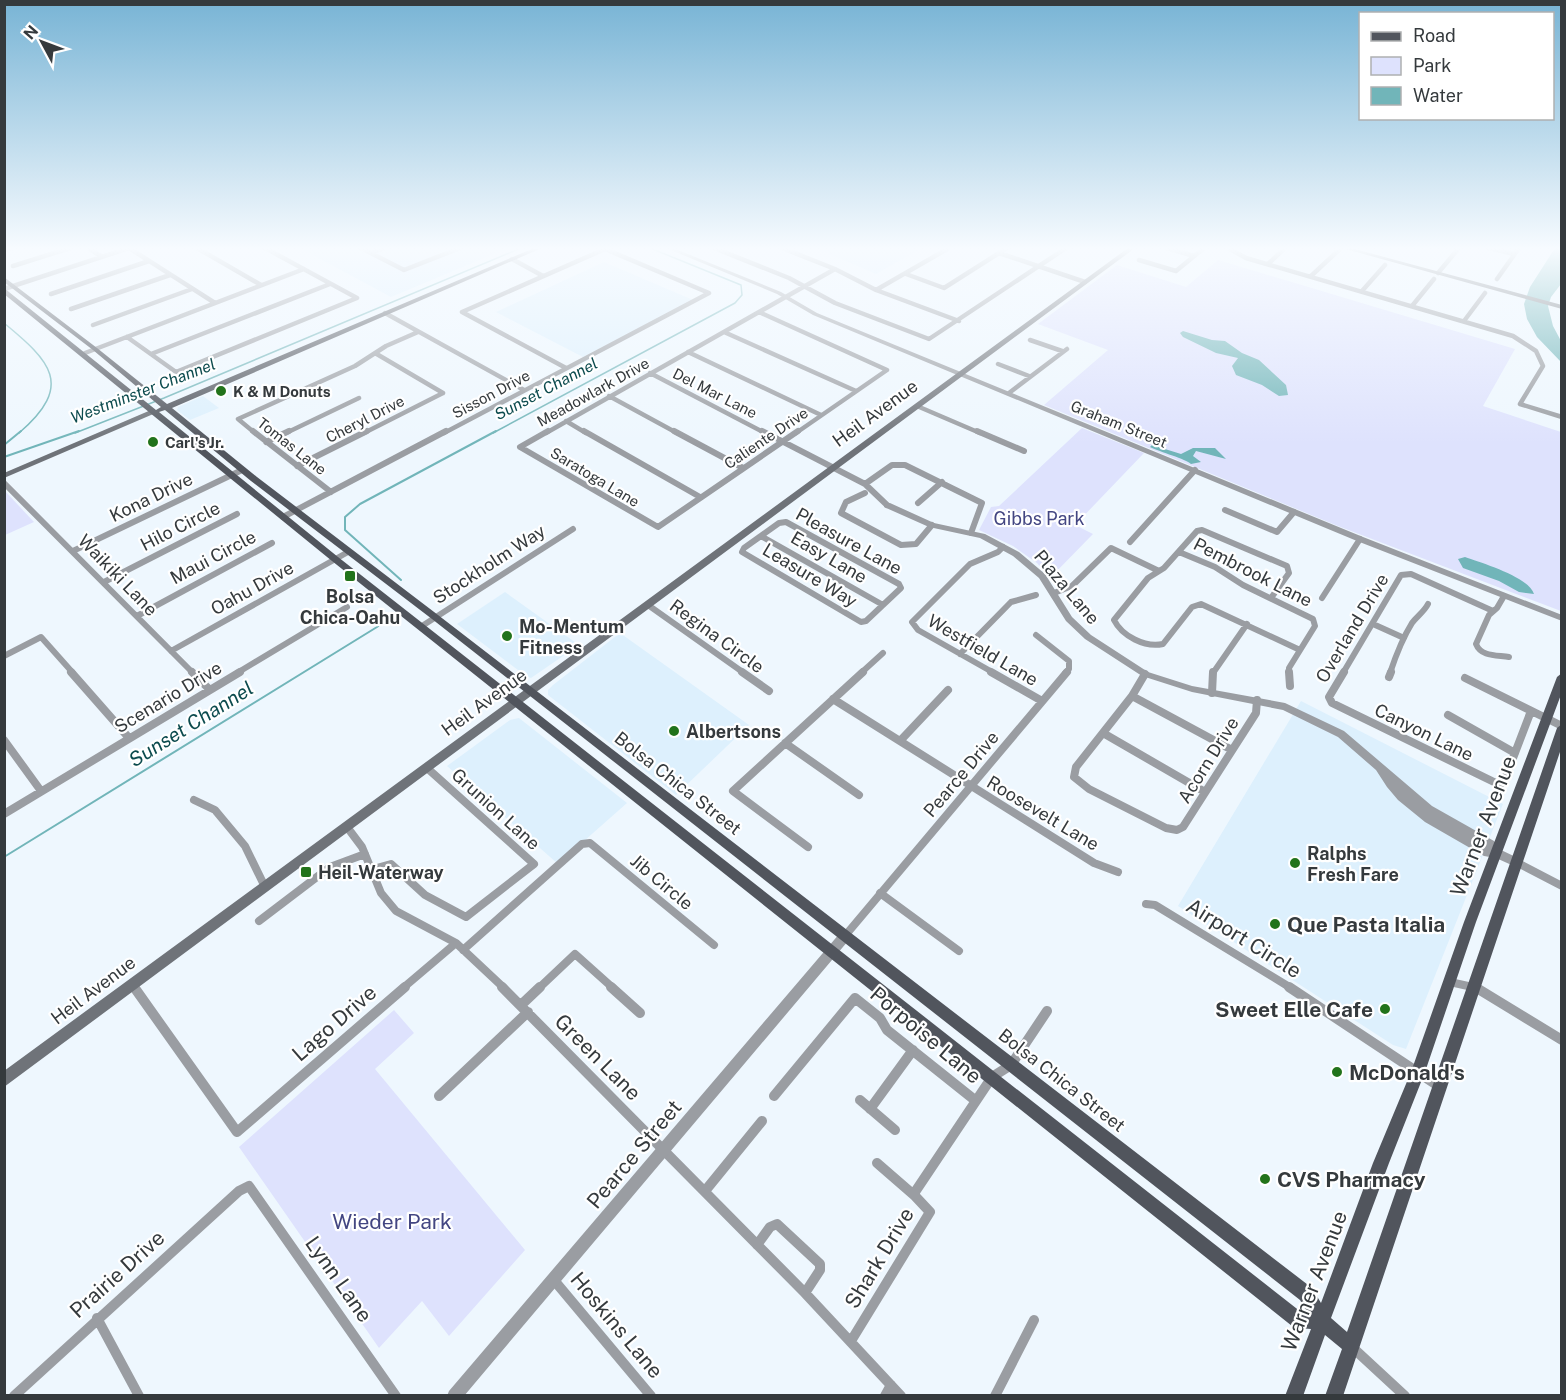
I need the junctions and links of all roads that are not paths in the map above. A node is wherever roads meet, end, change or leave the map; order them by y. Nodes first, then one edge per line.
1 (35, 313) edge
2 (49, 313) edge
3 (125, 313) edge
4 (188, 313) edge
5 (255, 313) edge
6 (319, 313) edge
7 (464, 313) edge
8 (670, 313) edge
9 (756, 313) edge
10 (761, 313) edge
11 (813, 313) edge
12 (862, 313) edge
13 (938, 313) edge
14 (970, 313) edge
15 (1042, 313) edge
16 (1437, 313) edge
17 (1470, 313) edge
18 (386, 314) joint
19 (959, 321) junction
20 (1464, 321) junction
21 (93, 325) dead end
22 (418, 332) junction
23 (724, 332) junction
24 (127, 337) junction
25 (1030, 340) dead end
26 (95, 349) junction
27 (688, 352) junction
28 (85, 353) junction
29 (375, 353) junction
30 (151, 354) junction
31 (998, 364) dead end
32 (566, 368) junction
33 (650, 373) junction
34 (961, 373) junction
35 (1029, 376) junction
36 (524, 390) junction
37 (855, 392) junction
38 (1009, 393) junction
39 (609, 396) junction
40 (359, 398) dead end
41 (160, 403) junction
42 (917, 406) junction
43 (149, 408) junction
44 (821, 415) junction
45 (1562, 417) edge
46 (566, 421) junction
47 (202, 437) junction
48 (783, 441) junction
49 (190, 442) junction
50 (266, 442) junction
51 (520, 447) joint
52 (1024, 451) dead end
53 (297, 466) junction
54 (743, 468) junction
55 (832, 468) junction
56 (242, 470) junction
57 (1195, 470) junction
58 (231, 475) junction
59 (4, 476) edge
60 (942, 482) junction
61 (4, 483) edge
62 (865, 484) junction
63 (331, 492) junction
64 (865, 492) junction
65 (700, 497) junction
66 (918, 502) dead end
67 (887, 506) junction
68 (295, 510) junction
69 (1225, 510) dead end
70 (1294, 512) junction
71 (237, 514) dead end
72 (283, 517) junction
73 (761, 521) junction
74 (932, 525) junction
75 (658, 527) joint
76 (772, 528) junction
77 (573, 529) dead end
78 (970, 532) junction
79 (761, 536) junction
80 (1360, 539) junction
81 (1130, 542) dead end
82 (272, 543) dead end
83 (1003, 547) junction
84 (73, 551) junction
85 (348, 552) junction
86 (1179, 552) junction
87 (335, 559) junction
88 (1159, 571) junction
89 (104, 582) junction
90 (1054, 593) junction
91 (1036, 595) dead end
92 (1504, 596) junction
93 (1270, 598) junction
94 (1322, 598) dead end
95 (1428, 604) dead end
96 (648, 605) junction
97 (883, 605) junction
98 (347, 607) dead end
99 (1493, 611) junction
100 (137, 616) junction
101 (435, 617) junction
102 (1562, 618) edge
103 (1247, 624) junction
104 (1373, 624) junction
105 (422, 626) junction
106 (1036, 636) dead end
107 (1404, 638) junction
108 (1300, 650) junction
109 (171, 651) junction
110 (883, 653) dead end
111 (960, 654) junction
112 (4, 656) edge
113 (1509, 657) dead end
114 (1145, 674) junction
115 (1562, 676) edge
116 (1389, 677) dead end
117 (1465, 678) dead end
118 (1290, 686) dead end
119 (210, 690) junction
120 (948, 690) dead end
121 (769, 691) dead end
122 (530, 692) junction
123 (1212, 693) junction
124 (1131, 696) junction
125 (833, 699) junction
126 (1257, 700) junction
127 (1330, 700) joint
128 (1042, 701) junction
129 (517, 702) junction
130 (1531, 711) junction
131 (1448, 716) dead end
132 (1547, 719) junction
133 (1562, 727) edge
134 (1103, 733) junction
135 (129, 738) junction
136 (4, 740) edge
137 (900, 741) junction
138 (785, 743) junction
139 (1232, 750) junction
140 (1515, 753) junction
141 (610, 755) junction
142 (598, 766) junction
143 (427, 768) junction
144 (970, 787) junction
145 (41, 791) junction
146 (1205, 792) junction
147 (859, 795) dead end
148 (194, 800) dead end
149 (4, 814) edge
150 (347, 827) junction
151 (591, 843) joint
152 (808, 847) dead end
153 (1497, 853) junction
154 (365, 854) junction
155 (1516, 862) junction
156 (373, 868) junction
157 (1118, 872) dead end
158 (1562, 886) edge
159 (266, 887) junction
160 (880, 893) junction
161 (1146, 904) dead end
162 (258, 921) dead end
163 (844, 937) junction
164 (714, 945) dead end
165 (459, 946) junction
166 (959, 951) dead end
167 (832, 952) junction
168 (1450, 982) junction
169 (133, 985) junction
170 (1475, 987) junction
171 (524, 1009) junction
172 (1047, 1011) dead end
173 (640, 1013) dead end
174 (1562, 1040) edge
175 (913, 1050) junction
176 (1011, 1065) junction
177 (1419, 1072) junction
178 (992, 1077) junction
179 (4, 1080) edge
180 (1440, 1087) junction
181 (439, 1096) dead end
182 (774, 1096) dead end
183 (860, 1100) dead end
184 (976, 1101) junction
185 (870, 1109) junction
186 (762, 1121) dead end
187 (895, 1130) dead end
188 (664, 1149) junction
189 (1120, 1149) junction
190 (878, 1163) dead end
191 (1109, 1168) junction
192 (249, 1186) joint
193 (705, 1191) junction
194 (915, 1196) junction
195 (757, 1245) junction
196 (553, 1279) junction
197 (805, 1293) junction
198 (97, 1318) junction
199 (1034, 1320) dead end
200 (1322, 1321) junction
201 (851, 1341) junction
202 (1352, 1347) junction
203 (888, 1390) edge
204 (14, 1395) edge
205 (139, 1395) edge
206 (396, 1395) edge
207 (454, 1395) edge
208 (651, 1395) edge
209 (901, 1395) edge
210 (995, 1395) edge
211 (1294, 1395) edge
212 (1334, 1395) edge
213 (1405, 1395) edge

1 - 28 main road, Bolsa Chica Street
2 - 26 main road, Bolsa Chica Street
3 - 21 street
4 - 24 street
5 - 30 street
6 - 30 street
7 - 32 street
8 - 32 street, Sisson Drive
9 - 23 street, Meadowlark Drive
10 - 37 street, Caliente Drive
11 - 34 street, Graham Street
12 - 19 street
13 - 19 street
14 - 19 street
15 - 34 main road, Heil Avenue
16 - 20 street
17 - 20 street
18 - 22 street
18 - 41 main road
20 - 45 street
22 - 29 street
22 - 36 street
23 - 27 street, Meadowlark Drive
23 - 37 street
24 - 26 street
24 - 30 street
25 - 35 street
26 - 28 street
26 - 41 main road, Bolsa Chica Street
27 - 33 street, Meadowlark Drive
27 - 44 street
28 - 43 main road, Bolsa Chica Street
29 - 50 street, Tomas Lane
29 - 53 street, Cheryl Drive
31 - 35 street
32 - 36 street, Sisson Drive
33 - 39 street, Meadowlark Drive
33 - 48 street, Del Mar Lane
34 - 38 street, Graham Street
34 - 42 main road, Heil Avenue
35 - 38 street
36 - 63 street, Sisson Drive
37 - 44 street, Caliente Drive
38 - 57 street, Graham Street
39 - 46 street, Meadowlark Drive
39 - 54 street
40 - 50 street
41 - 43 main road
41 - 47 main road, Bolsa Chica Street
42 - 52 street
42 - 55 main road, Heil Avenue
43 - 49 main road, Bolsa Chica Street
43 - 59 main road
44 - 48 street, Caliente Drive
46 - 51 street, Meadowlark Drive
46 - 65 street
47 - 49 main road
47 - 56 main road, Bolsa Chica Street
48 - 54 street, Caliente Drive
48 - 55 street, Del Mar Lane
49 - 58 main road, Bolsa Chica Street
50 - 53 street, Tomas Lane
51 - 75 street, Saratoga Lane
53 - 63 street, Tomas Lane
54 - 65 street, Caliente Drive
55 - 62 street, Plaza Lane
55 - 64 street, Plaza Lane
55 - 73 main road, Heil Avenue
56 - 58 street, Kona Drive
56 - 68 main road, Bolsa Chica Street
57 - 70 street, Graham Street
57 - 81 street
58 - 72 main road, Bolsa Chica Street
58 - 84 street, Kona Drive
60 - 62 street
60 - 66 street
60 - 78 street
61 - 84 street, Waikiki Lane
62 - 67 street, Plaza Lane
63 - 68 street, Sisson Drive
64 - 67 street, Plaza Lane
64 - 74 street
65 - 75 street, Caliente Drive
67 - 74 street, Plaza Lane
68 - 72 street, Sisson Drive
68 - 85 main road, Bolsa Chica Street
69 - 70 street
70 - 80 street, Graham Street
71 - 89 street, Hilo Circle
72 - 87 main road, Bolsa Chica Street
73 - 76 street
73 - 96 main road, Heil Avenue
74 - 78 street, Plaza Lane
76 - 79 street, Pleasure Lane
76 - 97 street, Pleasure Lane
77 - 101 street, Stockholm Way
78 - 83 street, Plaza Lane
79 - 97 street, Easy Lane
79 - 97 street, Leasure Way
80 - 92 street, Graham Street
80 - 94 street
82 - 100 street, Maui Circle
83 - 90 street, Plaza Lane
83 - 111 street, Westfield Lane
84 - 89 street, Waikiki Lane
85 - 87 street, Oahu Drive
85 - 101 main road, Bolsa Chica Street
86 - 88 street
86 - 93 street, Pembrook Lane
86 - 93 street
87 - 105 main road, Bolsa Chica Street
87 - 109 street, Oahu Drive
88 - 90 street
88 - 103 street
89 - 100 street, Waikiki Lane
90 - 114 street, Plaza Lane
91 - 111 street
92 - 99 street
92 - 102 street, Graham Street
93 - 108 street, Pembrook Lane
95 - 107 street
96 - 121 street, Regina Circle
96 - 122 main road, Heil Avenue
98 - 119 street, Scenario Drive
99 - 104 street, Overland Drive
99 - 113 street
100 - 109 street, Waikiki Lane
101 - 105 street, Stockholm Way
101 - 122 main road, Bolsa Chica Street
103 - 108 street
103 - 123 street
104 - 107 street
104 - 127 street, Overland Drive
105 - 129 main road, Bolsa Chica Street
106 - 128 street, Pearce Drive
107 - 116 street
108 - 118 street
109 - 119 street, Waikiki Lane
110 - 125 street
111 - 128 street, Westfield Lane
112 - 135 street
114 - 123 street, Plaza Lane
114 - 124 street
115 - 132 main road, Warner Avenue
117 - 130 street
119 - 135 street, Scenario Drive
120 - 137 street
122 - 129 main road, Heil Avenue
122 - 141 main road, Bolsa Chica Street
123 - 126 street, Plaza Lane
124 - 134 street
124 - 139 street
125 - 137 street, Roosevelt Lane
125 - 138 street
126 - 139 street, Acorn Drive
126 - 153 street, Plaza Lane
127 - 140 street, Canyon Lane
128 - 144 street, Pearce Drive
129 - 142 main road, Bolsa Chica Street
129 - 143 main road, Heil Avenue
130 - 132 street
130 - 140 street, Canyon Lane
131 - 140 street
132 - 133 street
132 - 153 main road, Warner Avenue
133 - 155 main road
134 - 146 street
134 - 146 street, Acorn Drive
135 - 145 street, Scenario Drive
136 - 145 street
137 - 144 street, Roosevelt Lane
138 - 147 street
138 - 152 street
139 - 146 street, Acorn Drive
141 - 142 main road
141 - 163 main road, Bolsa Chica Street
142 - 167 main road, Bolsa Chica Street
143 - 150 main road, Heil Avenue
143 - 156 street, Grunion Lane
144 - 157 street, Roosevelt Lane
144 - 160 street, Pearce Drive
145 - 149 street, Scenario Drive
148 - 159 street
150 - 154 street, Green Lane
150 - 159 main road, Heil Avenue
151 - 164 street, Jib Circle
151 - 165 street, Lago Drive
153 - 155 street, Plaza Lane
153 - 168 main road, Warner Avenue
154 - 156 street, Green Lane
154 - 162 street
155 - 158 street
155 - 170 main road
156 - 165 street, Green Lane
159 - 169 main road, Heil Avenue
160 - 163 street, Pearce Drive
160 - 166 street
161 - 177 street, Airport Circle
163 - 167 street, Pearce Street
163 - 176 main road, Bolsa Chica Street
165 - 169 street, Lago Drive
165 - 171 street, Green Lane
167 - 178 main road, Bolsa Chica Street
167 - 188 street, Pearce Street
168 - 170 street
168 - 177 main road, Warner Avenue
169 - 179 main road, Heil Avenue
170 - 174 street
170 - 180 main road
171 - 173 street
171 - 181 street
171 - 188 street, Green Lane
172 - 176 street
175 - 182 street, Porpoise Lane
175 - 184 street, Porpoise Lane
175 - 185 street
176 - 178 street
176 - 189 main road, Bolsa Chica Street
177 - 180 street, Airport Circle
177 - 200 main road, Warner Avenue
178 - 184 street, Shark Drive
178 - 191 main road, Bolsa Chica Street
180 - 202 main road
183 - 185 street
184 - 194 street, Shark Drive
185 - 187 street
186 - 193 street
188 - 193 street, Green Lane
188 - 196 street, Pearce Street
189 - 191 main road
189 - 200 main road, Bolsa Chica Street
190 - 194 street
191 - 200 main road, Bolsa Chica Street
192 - 198 street, Prairie Drive
192 - 206 street, Lynn Lane
193 - 195 street, Green Lane
194 - 201 street, Shark Drive
195 - 197 street, Green Lane
195 - 197 street
196 - 207 street, Pearce Street
196 - 208 street, Hoskins Lane
197 - 201 street, Green Lane
198 - 204 street, Prairie Drive
198 - 205 street
199 - 210 street
200 - 202 main road, Bolsa Chica Street
200 - 211 main road, Warner Avenue
201 - 203 street, Green Lane
202 - 212 main road
202 - 213 street, Bolsa Chica Street
203 - 209 street, Green Lane

